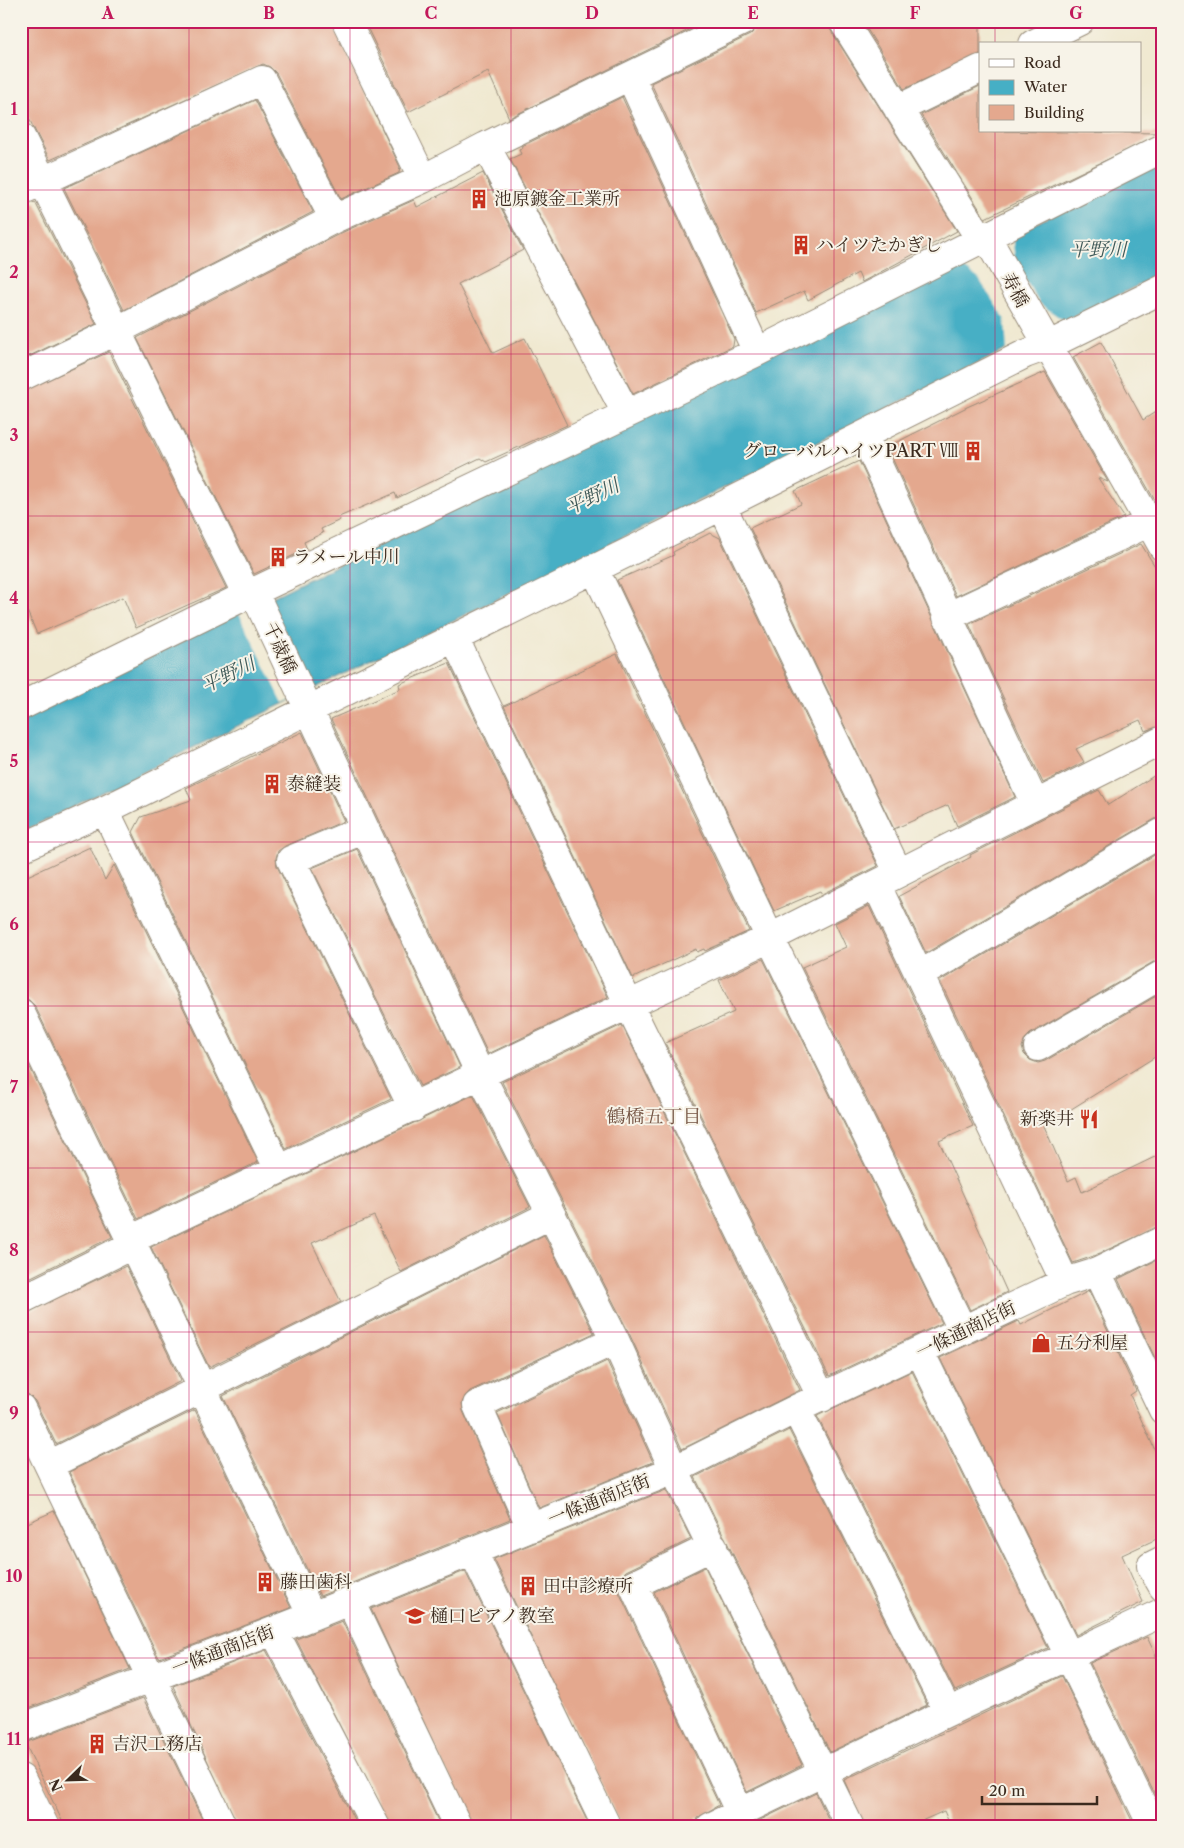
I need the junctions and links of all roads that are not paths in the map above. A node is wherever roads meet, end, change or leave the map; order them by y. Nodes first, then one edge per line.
1 (346, 21) edge
2 (743, 21) edge
3 (843, 21) edge
4 (1080, 21) edge
5 (1037, 42) edge
6 (979, 69) edge
7 (630, 76) junction
8 (898, 109) junction
9 (21, 137) edge
10 (486, 146) junction
11 (1163, 148) edge
12 (424, 179) junction
13 (32, 186) edge
14 (334, 219) junction
15 (985, 242) junction
16 (1163, 288) edge
17 (116, 332) junction
18 (1043, 341) junction
19 (757, 352) junction
20 (21, 377) edge
21 (626, 413) junction
22 (864, 435) junction
23 (722, 506) junction
24 (1157, 532) edge
25 (594, 568) junction
26 (252, 598) junction
27 (947, 616) junction
28 (454, 637) junction
29 (304, 701) junction
30 (21, 706) edge
31 (1163, 740) edge
32 (1036, 804) junction
33 (104, 810) junction
34 (365, 829) junction
35 (1163, 832) edge
36 (21, 848) edge
37 (888, 879) junction
38 (770, 938) junction
39 (921, 974) junction
40 (1163, 974) edge
41 (629, 1005) junction
42 (21, 1013) edge
43 (1038, 1047) dead end
44 (481, 1076) junction
45 (413, 1108) junction
46 (279, 1170) junction
47 (550, 1215) junction
48 (1163, 1240) edge
49 (133, 1242) junction
50 (1097, 1272) junction
51 (1065, 1282) junction
52 (21, 1300) edge
53 (963, 1331) junction
54 (615, 1340) junction
55 (920, 1352) junction
56 (203, 1388) junction
57 (822, 1398) junction
58 (21, 1408) edge
59 (796, 1409) junction
60 (1163, 1410) edge
61 (48, 1465) junction
62 (674, 1470) junction
63 (531, 1528) junction
64 (713, 1546) junction
65 (473, 1552) junction
66 (1163, 1560) edge
67 (1163, 1587) edge
68 (350, 1601) junction
69 (312, 1616) junction
70 (1161, 1618) edge
71 (274, 1631) junction
72 (1068, 1655) junction
73 (152, 1677) junction
74 (948, 1712) junction
75 (21, 1728) edge
76 (824, 1773) junction
77 (21, 1778) edge
78 (740, 1813) junction
79 (45, 1827) edge
80 (223, 1827) edge
81 (376, 1827) edge
82 (458, 1827) edge
83 (607, 1827) edge
84 (710, 1827) edge
85 (850, 1827) edge
86 (1152, 1827) edge

1 - 12 street
2 - 7 street
3 - 8 street, 寿橋
4 - 5 street
6 - 8 street
7 - 10 street
7 - 19 street
8 - 15 street, 寿橋
9 - 13 street, 千歳橋
10 - 12 street
10 - 21 street
11 - 15 street
12 - 14 street
13 - 14 street
13 - 17 street, 千歳橋
14 - 17 street
15 - 18 street, 寿橋
15 - 19 street
16 - 18 street
17 - 20 street
17 - 26 street, 千歳橋
18 - 22 street
18 - 24 street, 寿橋
19 - 21 street
21 - 26 street
22 - 23 street
22 - 27 street
23 - 25 street
23 - 37 street
24 - 27 street
25 - 28 street
25 - 38 street
26 - 29 street, 千歳橋
26 - 30 street
27 - 32 street
28 - 29 street
28 - 41 street
29 - 33 street
29 - 34 street, 千歳橋
31 - 32 street
32 - 37 street
33 - 36 street
33 - 46 street
34 - 44 street, 千歳橋
34 - 45 street
35 - 39 street
37 - 38 street
37 - 39 street
38 - 41 street
38 - 53 street
39 - 51 street
40 - 43 street
41 - 44 street
41 - 57 street
42 - 49 street
44 - 45 street
44 - 47 street, 千歳橋
45 - 46 street
46 - 49 street
47 - 54 street, 千歳橋
47 - 56 street
48 - 50 street, 一條通商店街
49 - 52 street
49 - 56 street
50 - 51 street, 一條通商店街
50 - 60 street
51 - 53 street, 一條通商店街
53 - 55 street, 一條通商店街
54 - 62 street, 千歳橋
54 - 63 street
55 - 57 street, 一條通商店街
55 - 72 street
56 - 61 street
56 - 69 street
57 - 59 street, 一條通商店街
58 - 61 street
59 - 62 street, 一條通商店街
59 - 74 street
61 - 73 street
62 - 63 street, 一條通商店街
62 - 64 street, 千歳橋
63 - 65 street, 一條通商店街
64 - 76 street, 千歳橋
64 - 78 street
65 - 68 street, 一條通商店街
65 - 83 street
66 - 67 street
68 - 69 street, 一條通商店街
68 - 82 street
69 - 71 street, 一條通商店街
70 - 72 street
71 - 73 street, 一條通商店街
71 - 81 street
72 - 74 street
72 - 86 street
73 - 75 street, 一條通商店街
73 - 80 street
74 - 76 street
76 - 78 street
76 - 85 street, 千歳橋
77 - 79 street
78 - 84 street

